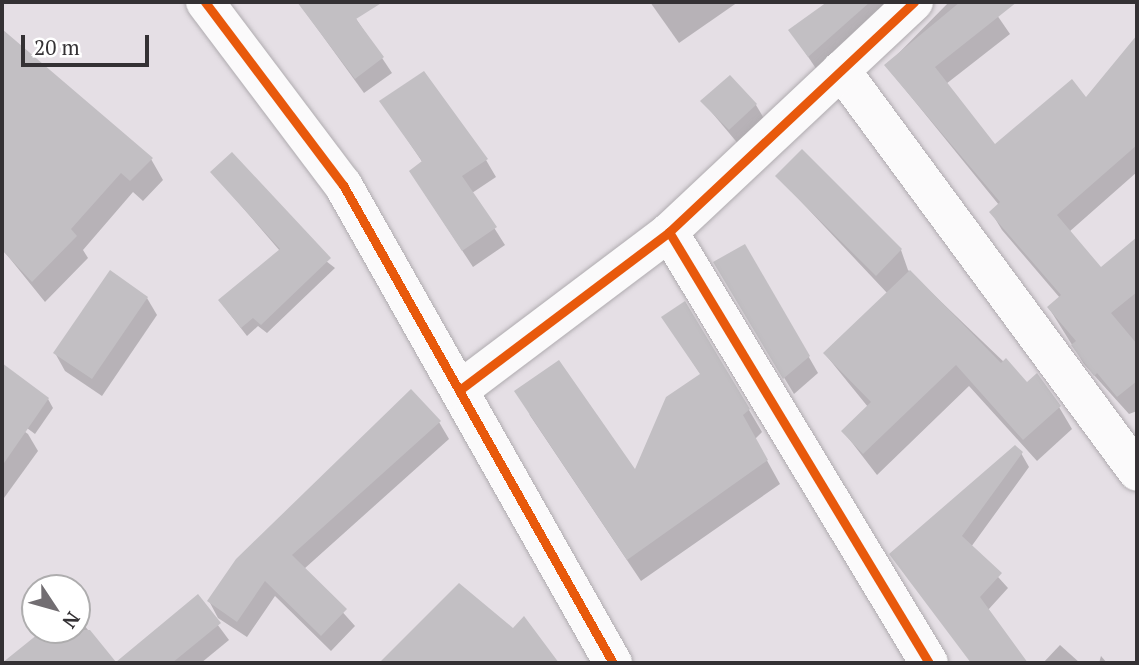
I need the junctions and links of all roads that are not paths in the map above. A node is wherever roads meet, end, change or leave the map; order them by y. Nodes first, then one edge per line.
1 (205, 2) edge
2 (908, 4) edge
3 (841, 70) junction
4 (669, 232) junction
5 (461, 389) junction
6 (1137, 472) edge
7 (613, 663) edge
8 (929, 663) edge

1 - 5 street
2 - 3 street
3 - 4 street
3 - 6 street
4 - 5 street
4 - 8 street
5 - 7 street

